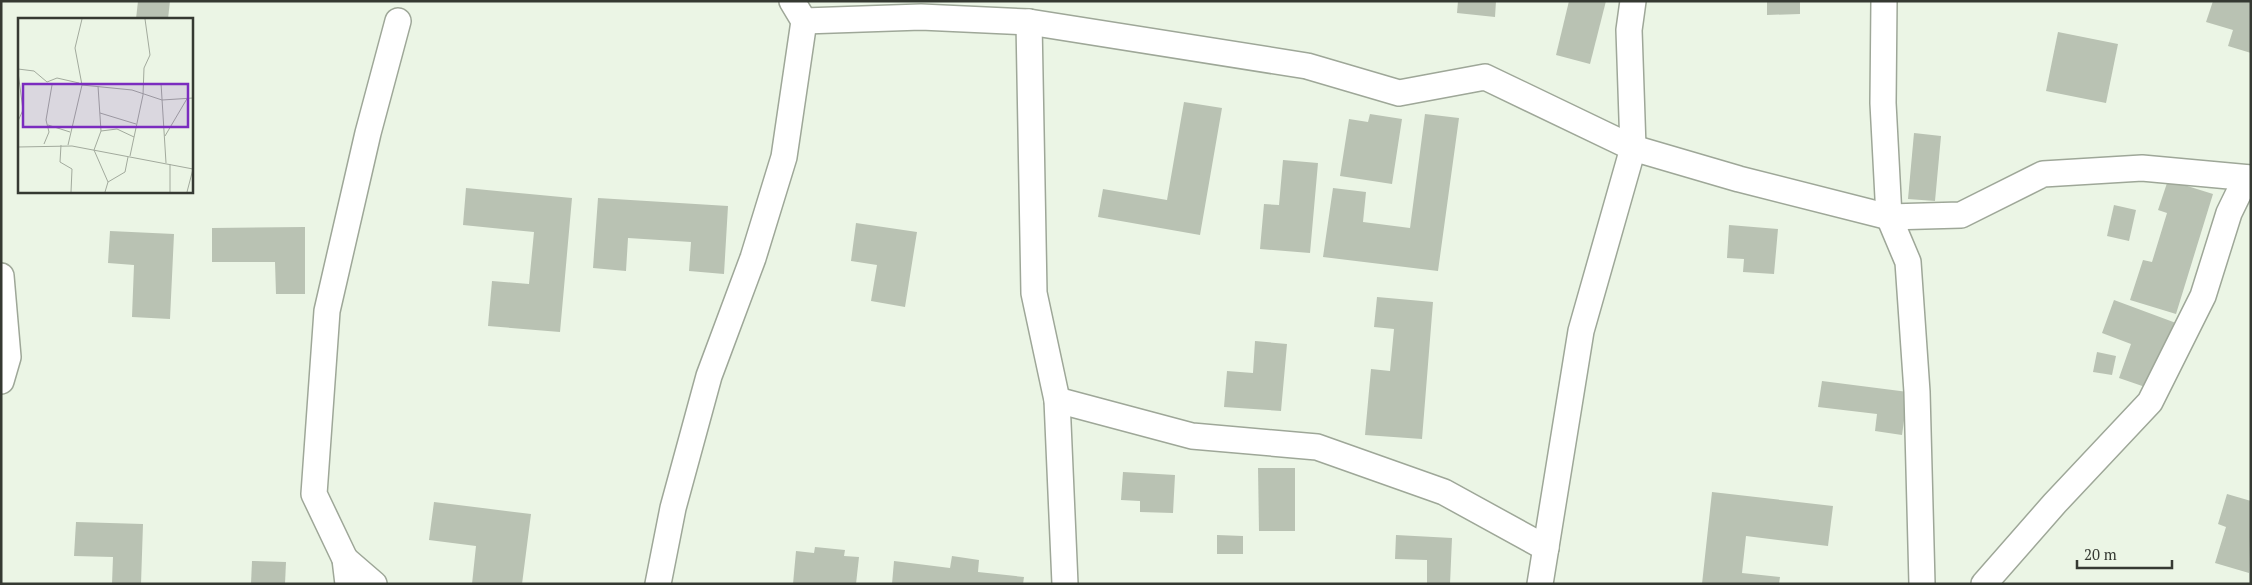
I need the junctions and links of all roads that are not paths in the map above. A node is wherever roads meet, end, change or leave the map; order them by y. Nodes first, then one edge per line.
1 (1633, 1) edge
2 (1884, 1) edge
3 (798, 11) edge
4 (398, 21) dead end
5 (1028, 22) junction
6 (1633, 148) junction
7 (2248, 178) edge
8 (1889, 217) junction
9 (1, 276) edge
10 (1, 381) edge
11 (1057, 400) junction
12 (1546, 548) junction
13 (345, 558) junction
14 (348, 584) edge
15 (374, 584) edge
16 (658, 584) edge
17 (1065, 584) edge
18 (1540, 584) edge
19 (1922, 584) edge
20 (1984, 584) edge

1 - 6 street
2 - 8 street
3 - 5 street
3 - 16 street
4 - 13 street
5 - 6 street
5 - 11 street
6 - 8 street
6 - 12 street
7 - 8 street
7 - 20 street
8 - 19 street
9 - 10 street
11 - 12 street
11 - 17 street
12 - 18 street
13 - 14 street
13 - 15 street

